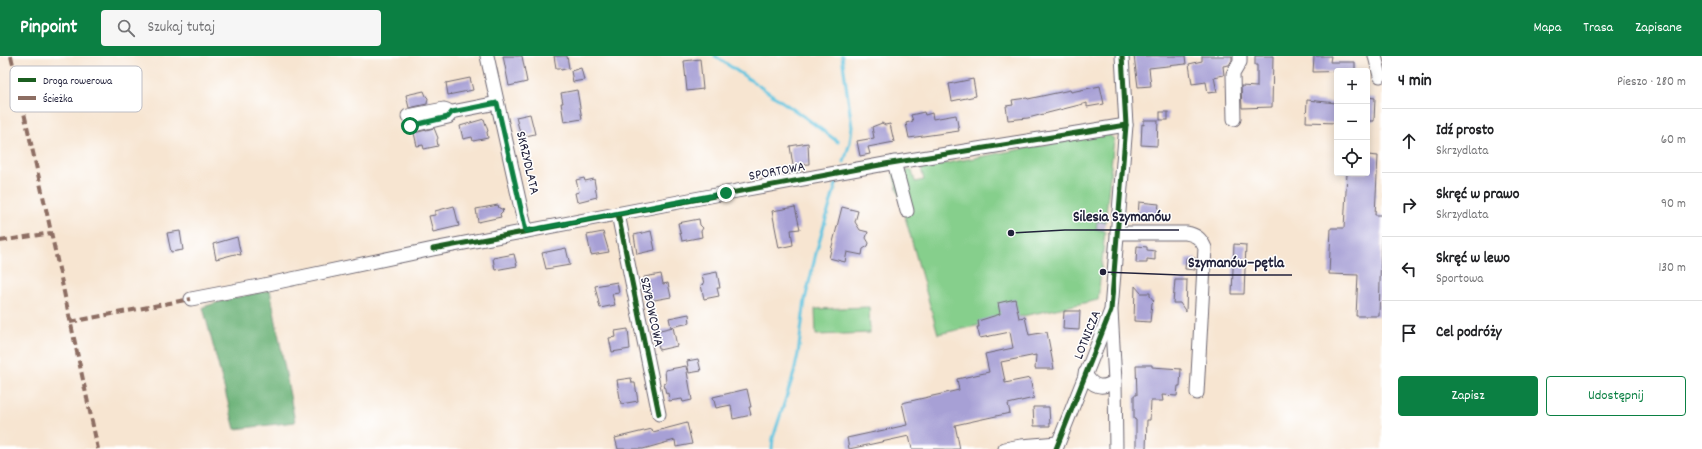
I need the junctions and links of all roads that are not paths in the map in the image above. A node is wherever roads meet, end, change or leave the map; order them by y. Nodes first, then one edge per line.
1 (487, 56) edge
2 (1122, 56) edge
3 (1240, 56) edge
4 (1375, 56) edge
5 (1380, 76) dead end
6 (497, 103) junction
7 (1234, 119) dead end
8 (409, 121) dead end
9 (1126, 124) junction
10 (894, 162) junction
11 (907, 211) dead end
12 (618, 214) junction
13 (526, 231) junction
14 (1116, 233) junction
15 (191, 299) dead end
16 (1111, 310) junction
17 (1085, 373) junction
18 (1115, 381) junction
19 (1197, 392) dead end
20 (659, 414) dead end
21 (1057, 446) edge
22 (1006, 449) edge
23 (1116, 449) edge

1 - 6 street, SKRZYDLATA
2 - 9 street, LOTNICZA
3 - 7 street
4 - 5 street
6 - 8 street
6 - 13 street, SKRZYDLATA
9 - 10 street, SPORTOWA
9 - 14 street, LOTNICZA
10 - 11 street
10 - 12 street, SPORTOWA
12 - 13 street, SPORTOWA
12 - 20 street, SZYBOWCOWA
13 - 15 street, SPORTOWA
14 - 16 street, LOTNICZA
14 - 19 street
16 - 17 street, LOTNICZA
16 - 18 street, LOTNICZA
17 - 18 street
17 - 21 street, LOTNICZA
18 - 23 street, LOTNICZA
21 - 22 street

